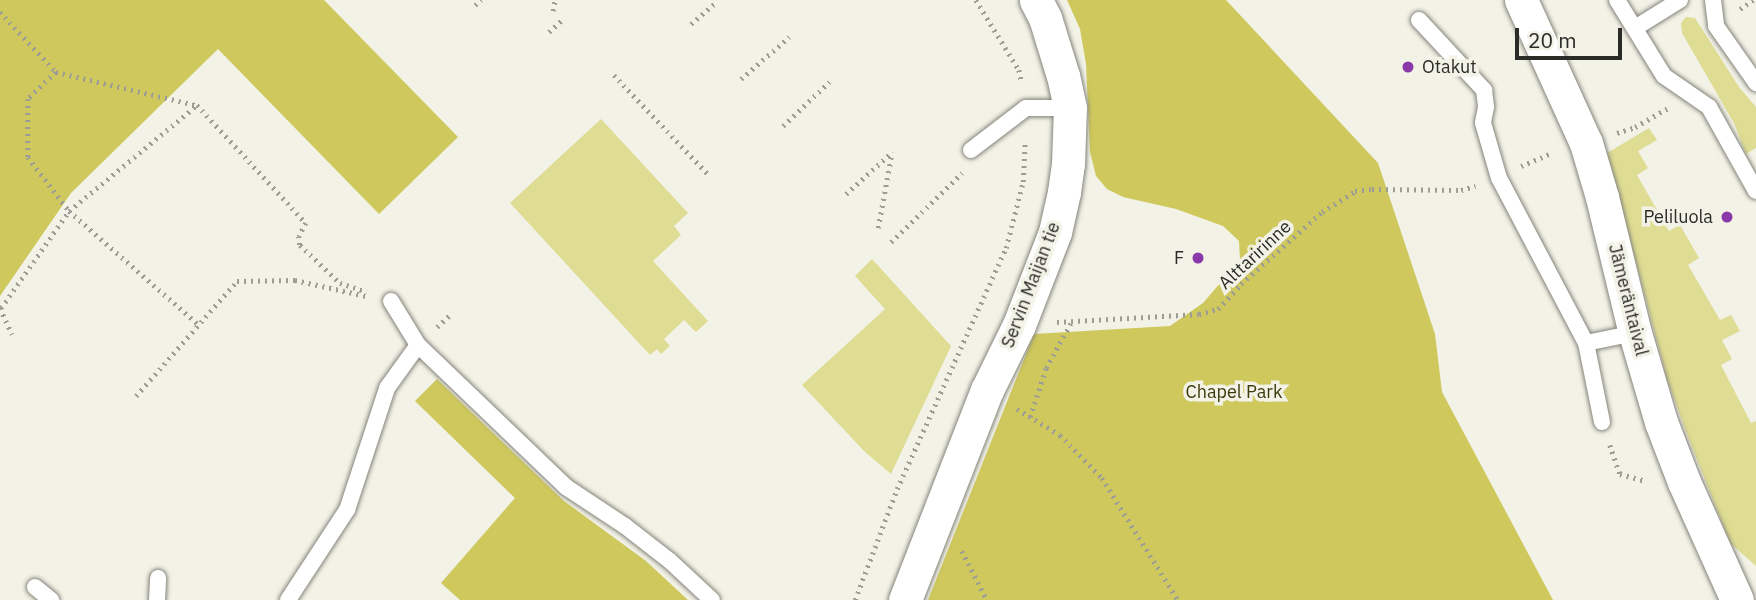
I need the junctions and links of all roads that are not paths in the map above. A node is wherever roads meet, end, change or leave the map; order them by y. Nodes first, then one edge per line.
1 (1036, 0) edge
2 (1521, 0) edge
3 (1617, 0) edge
4 (1680, 0) edge
5 (1713, 0) edge
6 (1419, 20) dead end
7 (1635, 28) junction
8 (1756, 83) edge
9 (1070, 108) junction
10 (971, 150) road end
11 (1756, 191) edge
12 (391, 301) road end
13 (1635, 333) junction
14 (1586, 343) junction
15 (418, 345) junction
16 (1602, 422) dead end
17 (158, 578) dead end
18 (35, 587) dead end
19 (51, 600) edge
20 (158, 600) edge
21 (288, 600) edge
22 (712, 600) edge
23 (905, 600) edge
24 (1737, 600) edge

1 - 9 street, Servin Maijan tie
2 - 13 street, Jämeräntaival
3 - 7 lane
4 - 7 lane
5 - 8 lane
6 - 14 lane
7 - 11 lane
9 - 10 lane
9 - 23 street, Servin Maijan tie
12 - 15 lane
13 - 14 lane
13 - 24 street, Jämeräntaival
14 - 16 lane
15 - 21 lane
15 - 22 lane
17 - 20 lane
18 - 19 lane

